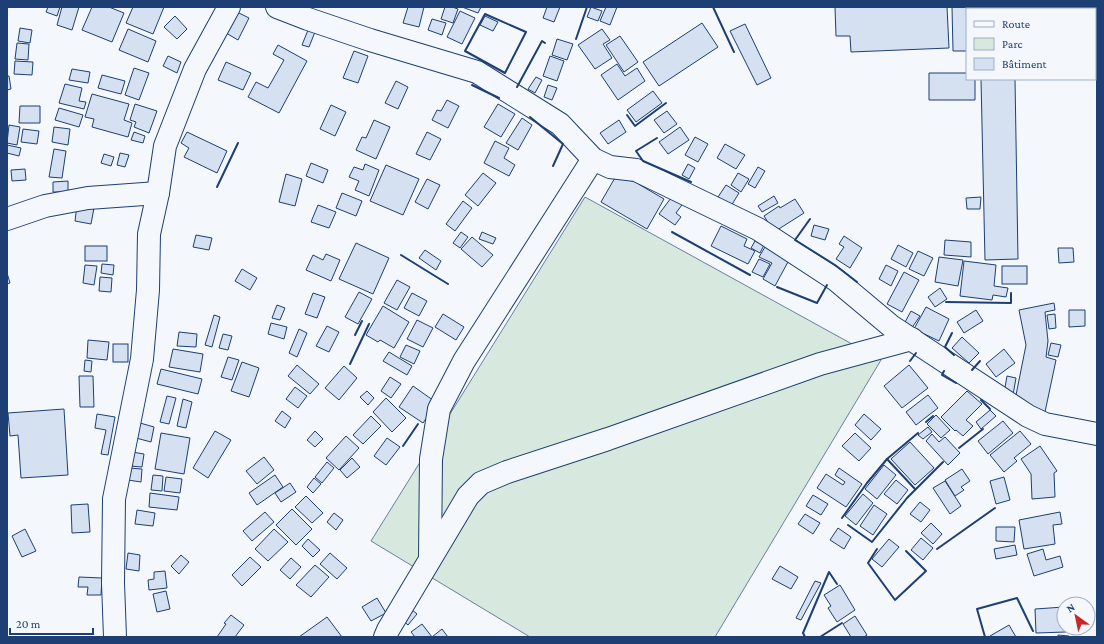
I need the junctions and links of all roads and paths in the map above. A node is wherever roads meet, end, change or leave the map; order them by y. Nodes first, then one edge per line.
1 (229, 7) edge
2 (277, 7) edge
3 (593, 159) junction
4 (158, 193) junction
5 (7, 219) edge
6 (912, 339) junction
7 (1097, 434) edge
8 (430, 557) junction
9 (115, 637) edge
10 (385, 637) edge

1 - 4 street
2 - 3 street
3 - 6 street
3 - 8 street
4 - 5 street
4 - 9 street
6 - 7 street
6 - 8 street
8 - 10 street

